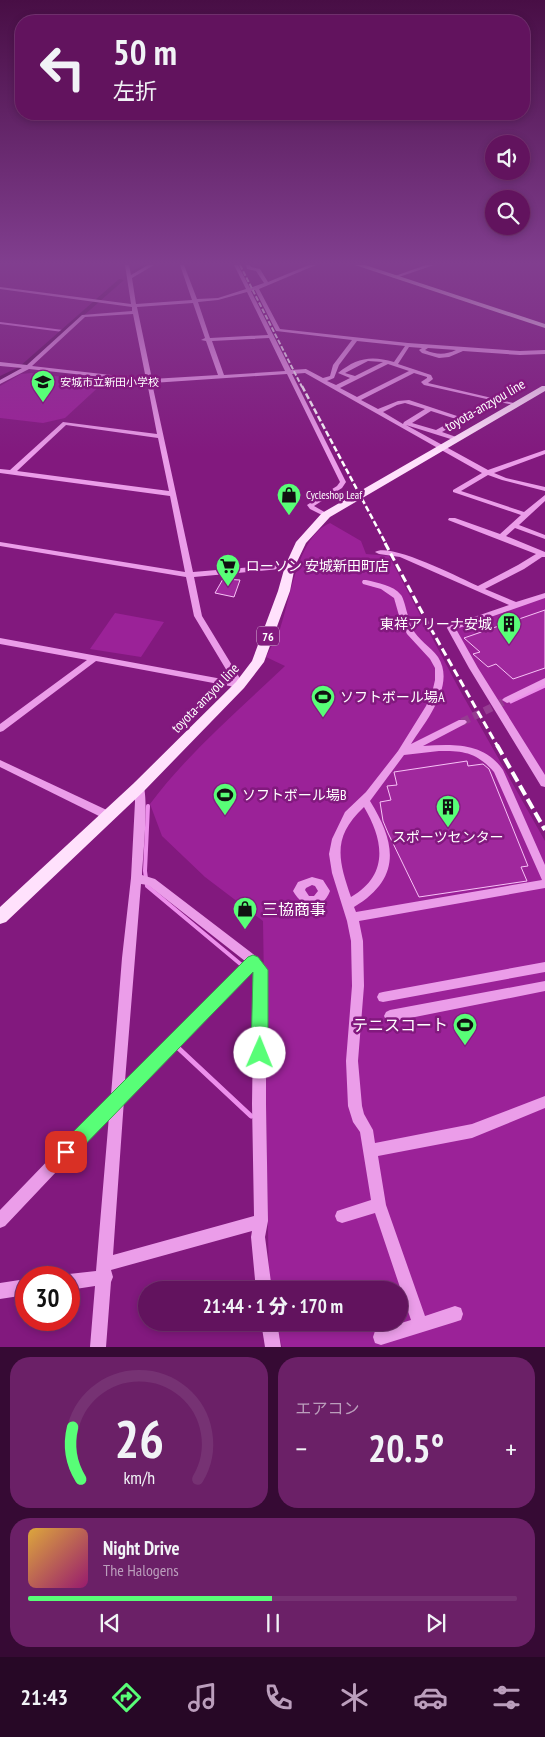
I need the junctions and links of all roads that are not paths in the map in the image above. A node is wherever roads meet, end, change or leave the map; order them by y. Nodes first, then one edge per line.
1 (68, 328) edge
2 (138, 328) edge
3 (201, 328) edge
4 (267, 328) edge
5 (277, 328) edge
6 (271, 336) junction
7 (356, 339) junction
8 (205, 340) junction
9 (408, 345) junction
10 (428, 346) junction
11 (462, 349) junction
12 (545, 352) edge
13 (388, 362) junction
14 (0, 364) edge
15 (395, 364) junction
16 (24, 367) junction
17 (414, 371) junction
18 (288, 372) junction
19 (218, 376) junction
20 (355, 378) junction
21 (324, 380) junction
22 (150, 381) junction
23 (0, 382) edge
24 (337, 387) junction
25 (545, 388) edge
26 (358, 399) junction
27 (516, 405) junction
28 (430, 409) junction
29 (380, 411) junction
30 (405, 423) junction
31 (438, 432) junction
32 (160, 436) junction
33 (458, 439) junction
34 (442, 448) junction
35 (545, 452) edge
36 (0, 471) edge
37 (12, 472) junction
38 (487, 473) junction
39 (545, 489) edge
40 (173, 494) junction
41 (545, 496) edge
42 (326, 515) junction
43 (526, 515) junction
44 (452, 520) dead end
45 (515, 526) junction
46 (545, 537) edge
47 (501, 538) junction
48 (0, 544) edge
49 (379, 552) dead end
50 (543, 555) edge
51 (290, 566) junction
52 (190, 576) junction
53 (366, 582) dead end
54 (478, 589) junction
55 (545, 595) edge
56 (515, 605) junction
57 (0, 641) edge
58 (93, 659) junction
59 (545, 681) edge
60 (240, 685) junction
61 (507, 700) tunnel mouth
62 (462, 722) tunnel mouth
63 (0, 730) edge
64 (400, 753) junction
65 (0, 763) edge
66 (545, 783) edge
67 (139, 787) junction
68 (365, 800) junction
69 (107, 815) junction
70 (545, 877) edge
71 (136, 878) junction
72 (545, 884) edge
73 (347, 905) junction
74 (0, 917) edge
75 (352, 918) junction
76 (253, 961) junction
77 (545, 967) edge
78 (545, 986) edge
79 (383, 997) dead end
80 (390, 1016) dead end
81 (119, 1096) junction
82 (545, 1102) edge
83 (370, 1151) junction
84 (379, 1205) junction
85 (342, 1216) dead end
86 (263, 1218) junction
87 (0, 1221) edge
88 (105, 1271) junction
89 (80, 1279) edge
90 (264, 1281) edge
91 (15, 1289) edge
92 (0, 1291) edge
93 (455, 1314) dead end
94 (420, 1324) junction
95 (270, 1331) edge
96 (381, 1337) dead end
97 (98, 1347) edge
98 (273, 1347) edge

1 - 16 street
2 - 22 street
3 - 8 street
4 - 6 street
5 - 7 street
6 - 8 street
6 - 18 street
7 - 9 street
7 - 21 street
8 - 19 street
9 - 10 street
9 - 15 street
10 - 11 street
10 - 11 street
11 - 12 street
13 - 15 street
13 - 20 street
13 - 20 street
14 - 16 street
15 - 17 street
16 - 22 street
16 - 23 street
17 - 26 street
17 - 27 street
18 - 19 street
18 - 21 street
18 - 42 street
19 - 22 street
20 - 24 street
21 - 24 street
22 - 32 street
24 - 26 street
25 - 27 main road, toyota-anzyou line / 76
26 - 29 street
27 - 33 main road, toyota-anzyou line / 76
28 - 29 street
28 - 30 street
28 - 31 street
29 - 30 street
30 - 31 street
30 - 34 street
31 - 33 street
32 - 37 street
32 - 40 street
33 - 34 main road, toyota-anzyou line / 76
34 - 38 street
34 - 42 main road, toyota-anzyou line / 76
35 - 38 street
36 - 37 street
37 - 40 street
38 - 39 street
38 - 43 street
40 - 52 street
41 - 43 street
42 - 51 main road, toyota-anzyou line / 76
43 - 45 street
44 - 47 street
45 - 46 street
45 - 47 street
47 - 50 street
48 - 52 street
49 - 54 street
50 - 54 street
51 - 52 street
51 - 60 main road, toyota-anzyou line / 76
52 - 60 street
53 - 64 street
54 - 56 street
55 - 56 street
56 - 66 street
57 - 58 street
58 - 60 street
58 - 63 street
59 - 61 street
60 - 67 main road, toyota-anzyou line / 76
62 - 64 street
64 - 68 street
64 - 70 street
65 - 69 street
67 - 69 main road, toyota-anzyou line / 76
67 - 71 street
68 - 73 street
68 - 73 street
69 - 74 main road, toyota-anzyou line / 76
71 - 76 street
71 - 81 street
72 - 75 street
73 - 75 street
75 - 83 street
76 - 81 street
76 - 86 street
77 - 79 street
78 - 80 street
81 - 87 street
81 - 88 street
82 - 83 street
83 - 84 street
84 - 85 street
84 - 94 street
86 - 88 street
86 - 90 street
88 - 89 street
88 - 97 street
91 - 92 street
93 - 94 street
94 - 96 street
95 - 98 street

